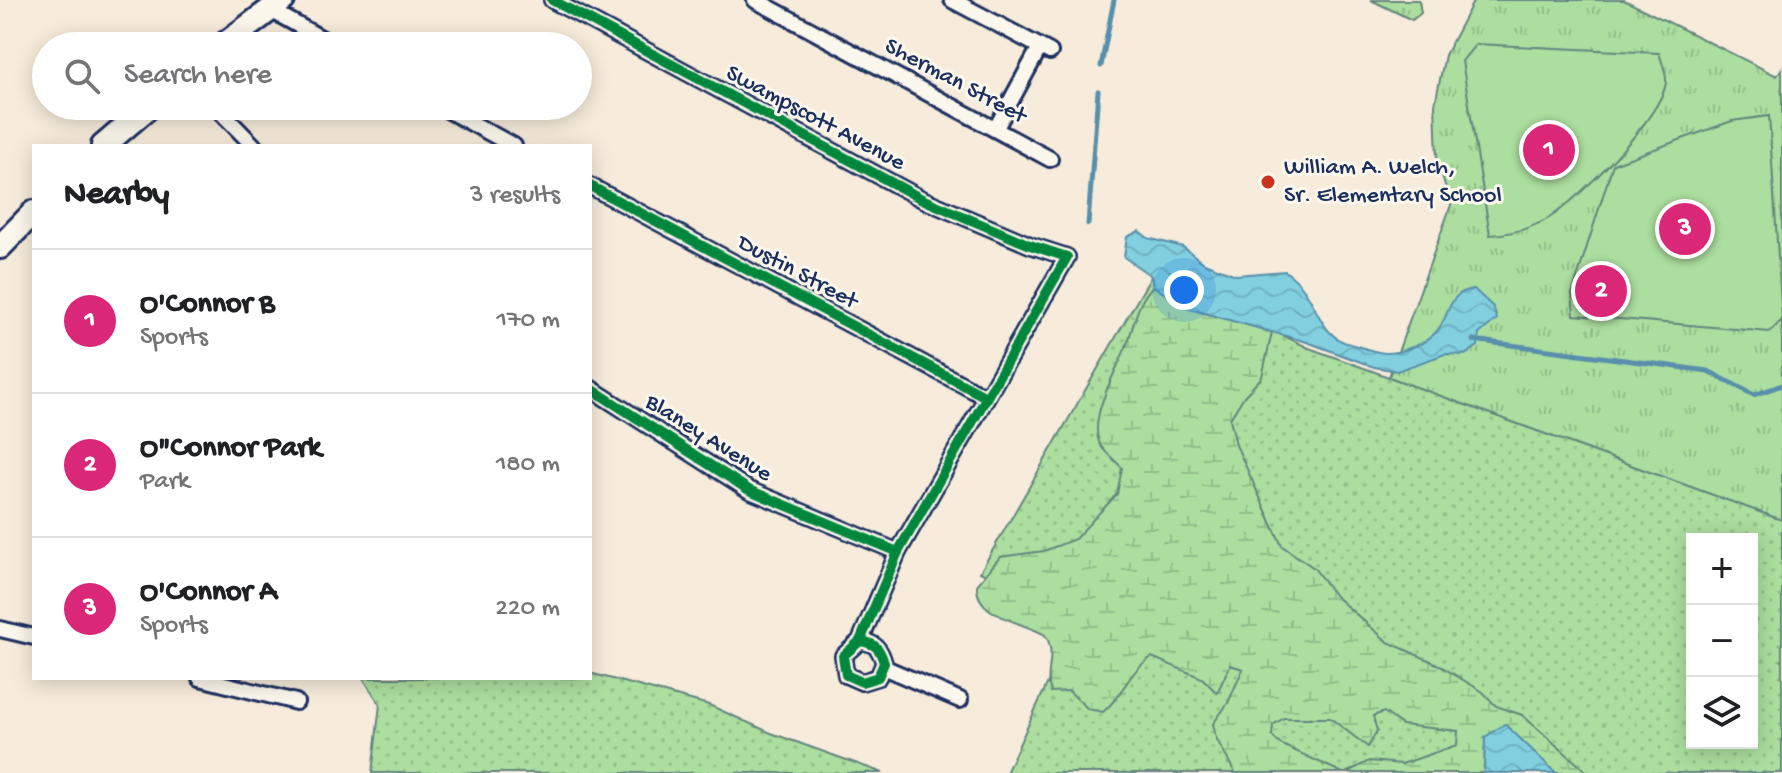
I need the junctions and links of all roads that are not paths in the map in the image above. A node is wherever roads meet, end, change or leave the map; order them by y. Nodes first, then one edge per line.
1 (552, 0) edge
2 (755, 0) edge
3 (952, 0) edge
4 (277, 3) edge
5 (240, 32) edge
6 (316, 32) edge
7 (134, 120) edge
8 (229, 120) edge
9 (466, 120) edge
10 (996, 128) junction
11 (488, 132) junction
12 (105, 144) edge
13 (252, 144) edge
14 (481, 144) edge
15 (510, 144) edge
16 (1050, 159) dead end
17 (592, 187) edge
18 (32, 216) edge
19 (0, 247) edge
20 (592, 389) edge
21 (984, 396) junction
22 (898, 552) junction
23 (0, 629) edge
24 (32, 637) edge
25 (860, 641) junction
26 (883, 667) junction
27 (208, 680) edge
28 (960, 700) dead end
29 (296, 702) dead end

1 - 21 street, Swampscott Avenue
2 - 10 street, Sherman Street
3 - 10 street
4 - 5 main road
4 - 6 street
7 - 12 main road
8 - 13 street
9 - 11 street
10 - 16 street, Sherman Street
11 - 14 street
11 - 15 street
17 - 21 street, Dustin Street
18 - 19 main road
20 - 22 street, Blaney Avenue
21 - 22 street
22 - 25 street
23 - 24 street
25 - 26 street
25 - 26 street
26 - 28 street
27 - 29 street

